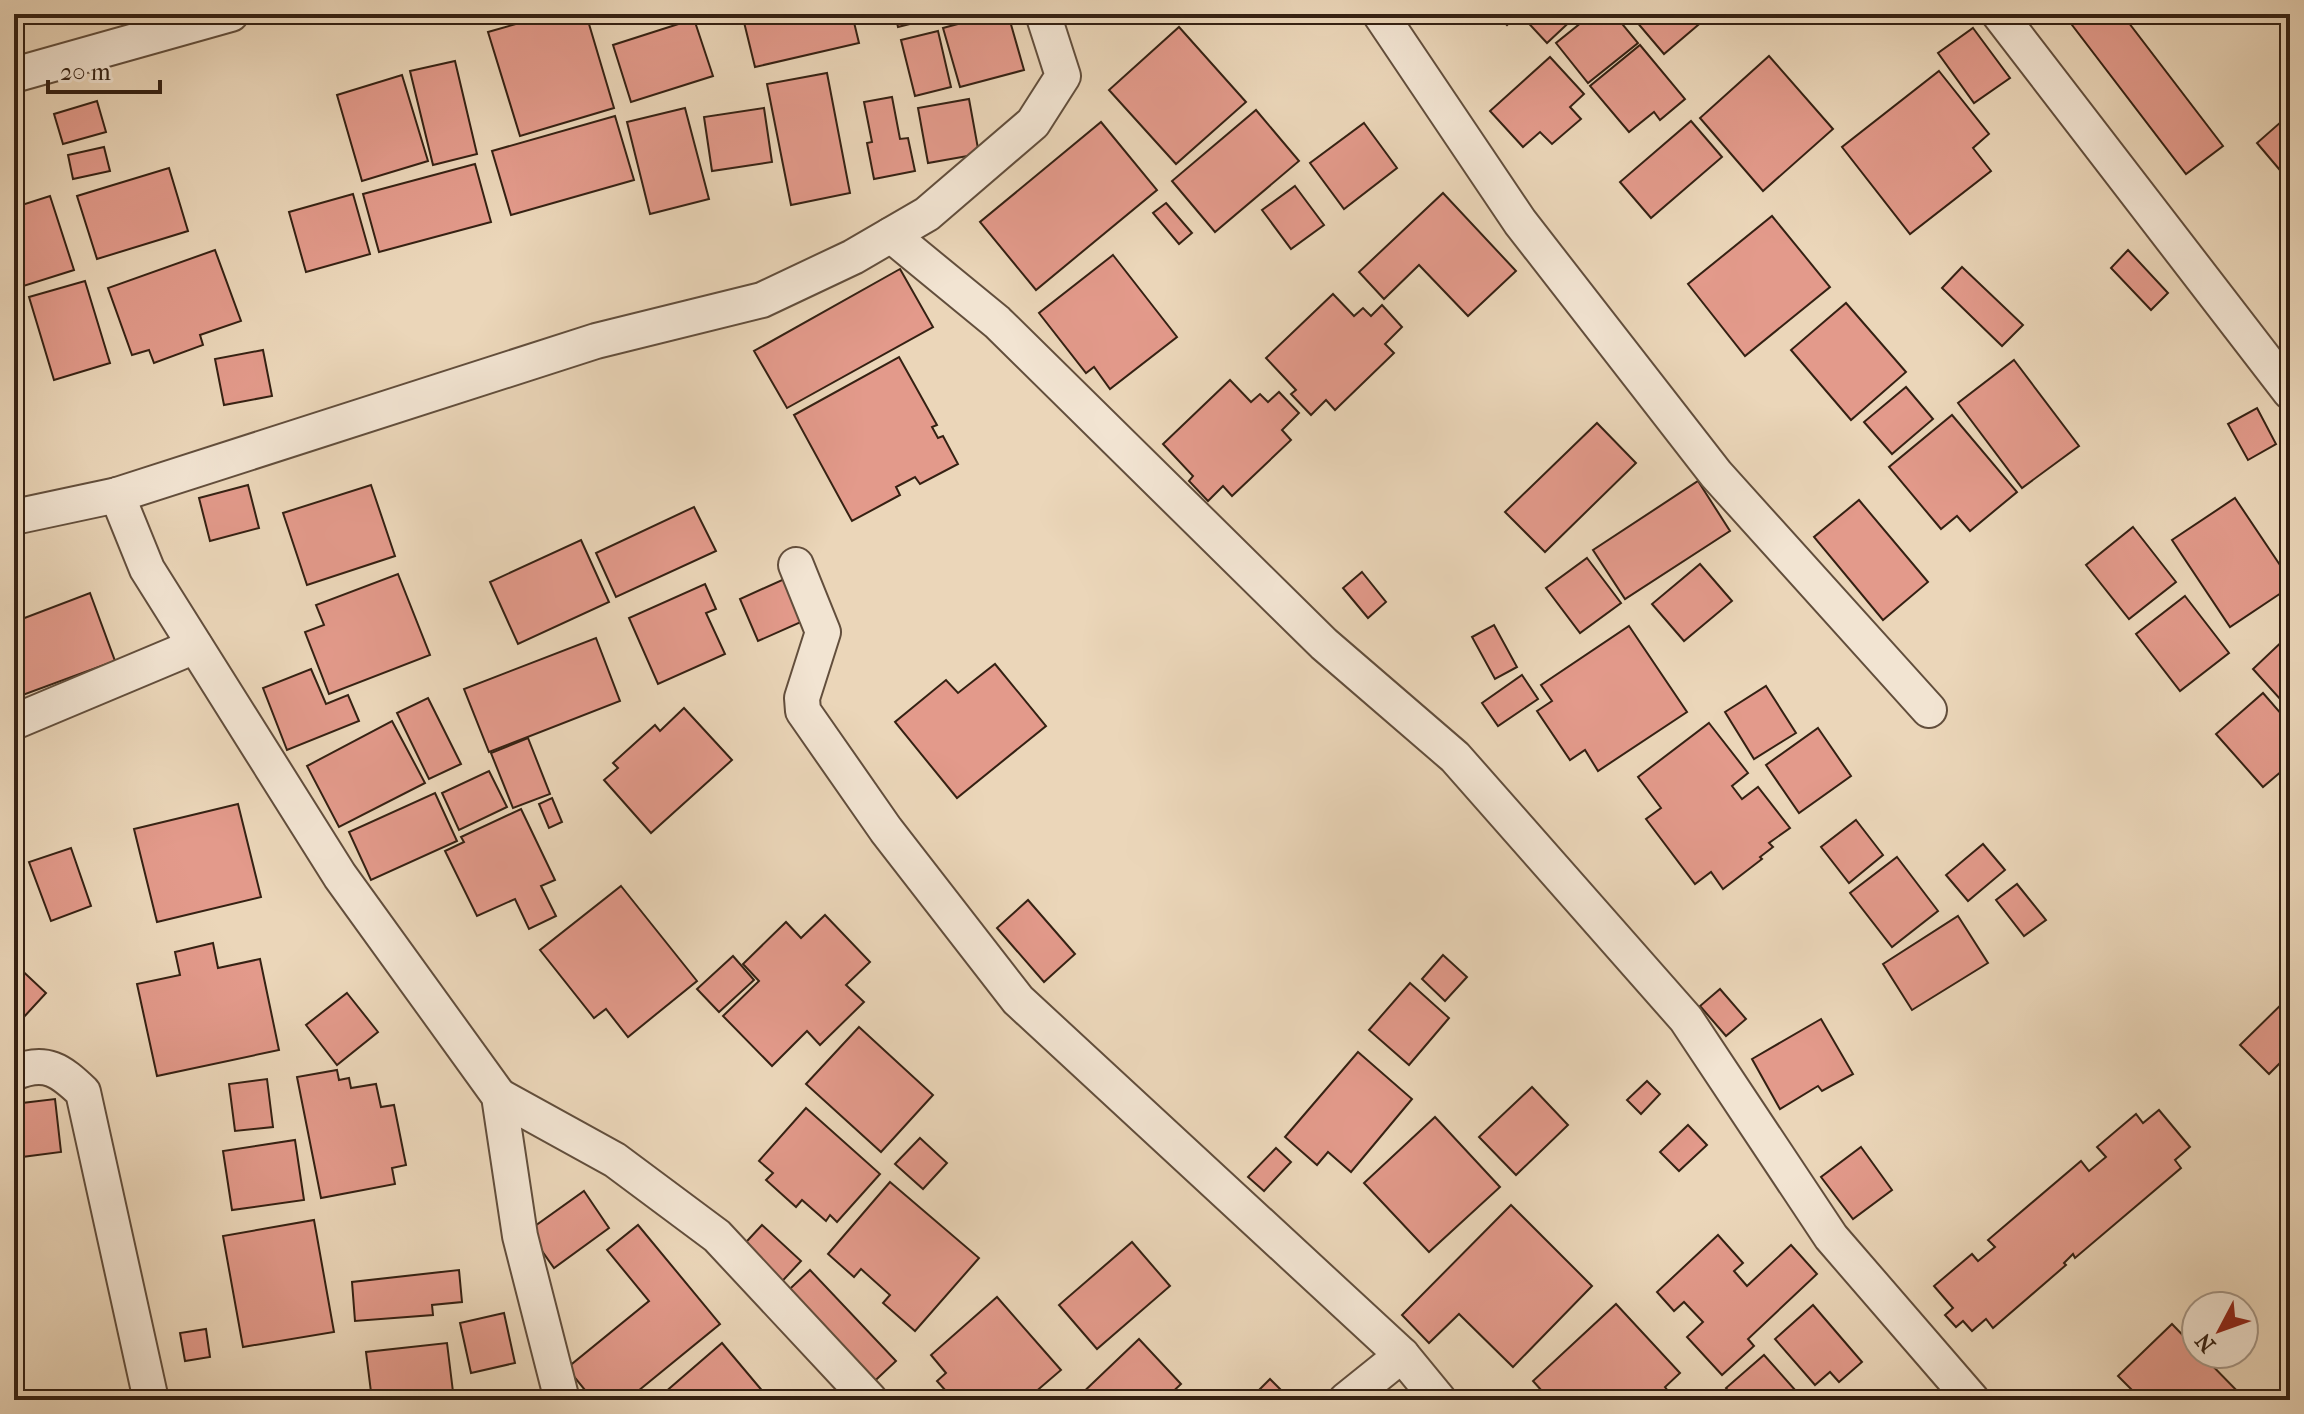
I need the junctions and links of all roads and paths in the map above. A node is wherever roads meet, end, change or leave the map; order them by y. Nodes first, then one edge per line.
1 (231, 14) edge
2 (1043, 14) edge
3 (1380, 14) edge
4 (1999, 14) edge
5 (14, 75) edge
6 (891, 235) junction
7 (2290, 392) edge
8 (117, 495) junction
9 (14, 517) edge
10 (796, 565) dead end
11 (195, 646) junction
12 (1929, 710) dead end
13 (14, 722) edge
14 (14, 1073) edge
15 (499, 1096) junction
16 (1402, 1355) junction
17 (1964, 1397) edge
18 (151, 1400) edge
19 (562, 1400) edge
20 (870, 1400) edge
21 (1346, 1400) edge
22 (1439, 1400) edge

1 - 5 street
2 - 6 street
3 - 12 street
4 - 7 street
6 - 8 street
6 - 17 street
8 - 9 street
8 - 11 street
10 - 16 street
11 - 13 street
11 - 15 street
14 - 18 street
15 - 19 street
15 - 20 street
16 - 21 street
16 - 22 street

